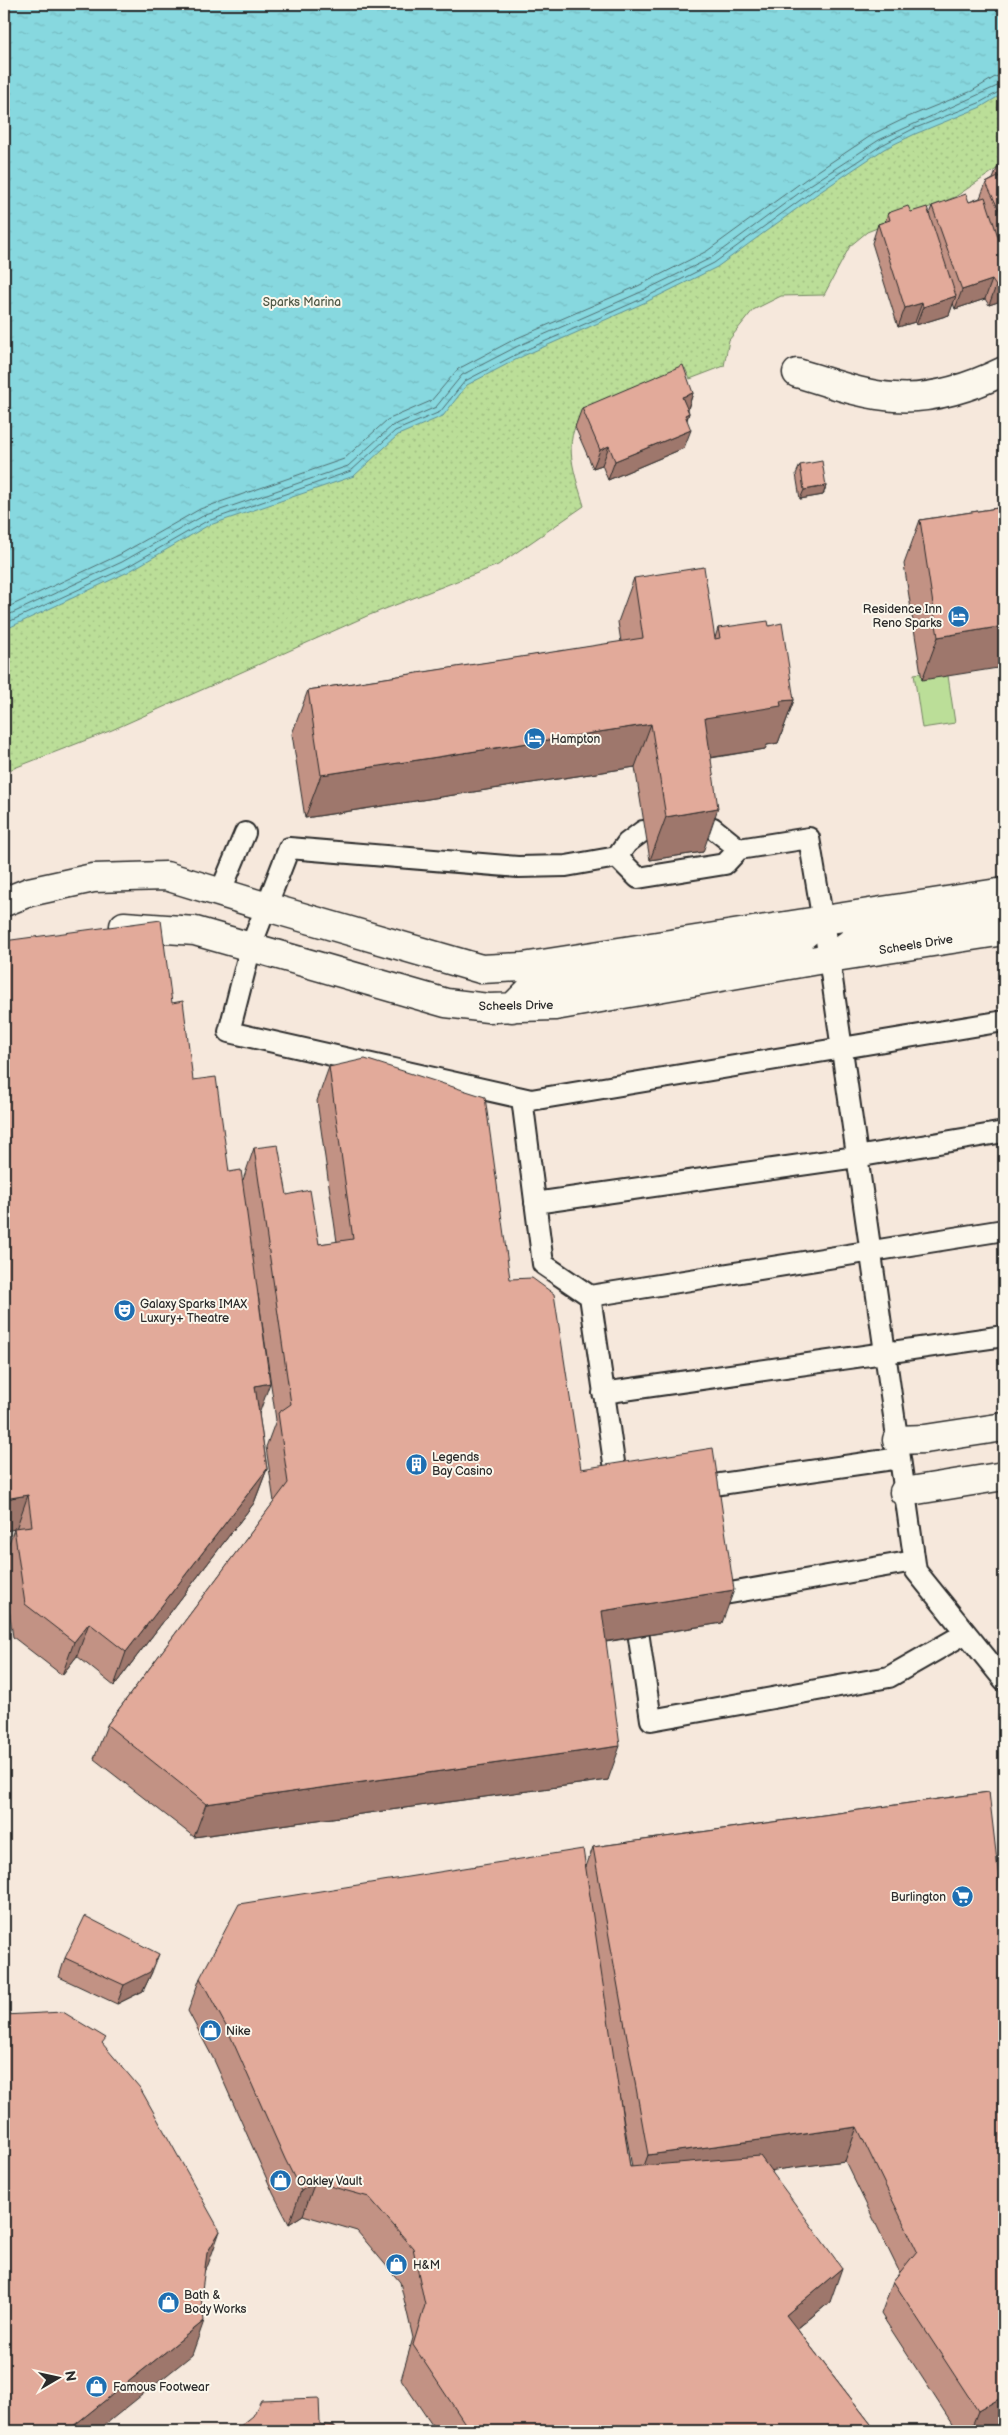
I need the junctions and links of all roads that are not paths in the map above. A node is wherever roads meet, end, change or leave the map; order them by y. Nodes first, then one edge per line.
1 (1004, 371) edge
2 (798, 373) dead end
3 (692, 821) edge
4 (642, 831) dead end
5 (245, 833) dead end
6 (739, 849) junction
7 (617, 857) junction
8 (220, 892) junction
9 (1004, 892) edge
10 (4, 902) edge
11 (266, 907) junction
12 (1004, 911) edge
13 (822, 919) junction
14 (101, 929) edge
15 (1004, 931) edge
16 (251, 946) junction
17 (829, 958) junction
18 (512, 1008) junction
19 (1004, 1022) edge
20 (840, 1047) junction
21 (522, 1098) junction
22 (1004, 1132) edge
23 (856, 1157) junction
24 (535, 1203) junction
25 (1004, 1230) edge
26 (869, 1251) junction
27 (590, 1296) junction
28 (1004, 1336) edge
29 (884, 1355) junction
30 (603, 1393) junction
31 (1004, 1427) edge
32 (899, 1449) junction
33 (1004, 1476) edge
34 (677, 1491) edge
35 (904, 1492) junction
36 (626, 1501) edge
37 (914, 1561) junction
38 (692, 1599) edge
39 (640, 1602) edge
40 (966, 1633) junction
41 (1004, 1680) edge

1 - 2 street
3 - 6 lane
4 - 7 lane
5 - 8 lane
6 - 7 lane
6 - 13 lane
7 - 11 lane
8 - 10 street
8 - 11 street
9 - 13 street
11 - 13 street
11 - 16 lane
12 - 17 street
13 - 17 lane
13 - 18 street
14 - 16 street, Scheels Drive
15 - 17 street, Scheels Drive
16 - 18 street, Scheels Drive
16 - 21 lane
17 - 18 street, Scheels Drive
17 - 20 lane
19 - 20 lane
20 - 21 lane
20 - 23 lane
21 - 24 lane
22 - 23 lane
23 - 24 lane
23 - 26 lane
24 - 27 lane
25 - 26 lane
26 - 27 lane
26 - 29 lane
27 - 30 lane
28 - 29 lane
29 - 30 lane
29 - 32 lane
30 - 36 lane
31 - 32 street
32 - 34 lane
32 - 35 lane
33 - 35 street
35 - 37 lane
37 - 38 lane
37 - 40 lane
39 - 40 lane
40 - 41 lane

